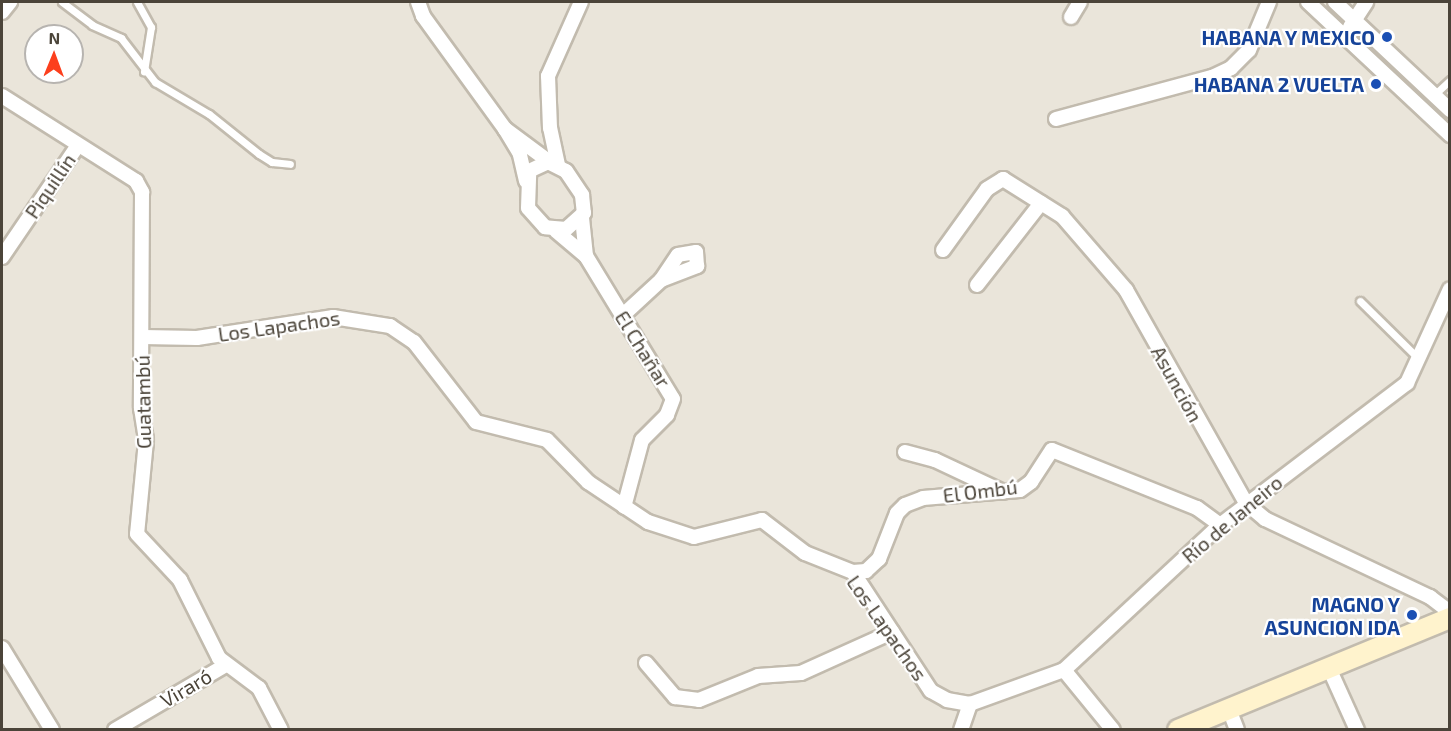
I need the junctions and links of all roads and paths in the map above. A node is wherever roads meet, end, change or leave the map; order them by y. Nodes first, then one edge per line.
1 (10, 2) edge
2 (62, 2) edge
3 (136, 2) edge
4 (418, 2) edge
5 (581, 2) edge
6 (1080, 2) edge
7 (1269, 2) edge
8 (1308, 2) edge
9 (1335, 2) edge
10 (1366, 2) edge
11 (2, 12) edge
12 (1071, 17) dead end
13 (1356, 22) junction
14 (1343, 33) junction
15 (144, 71) junction
16 (1449, 80) edge
17 (1434, 95) junction
18 (2, 96) edge
19 (1449, 110) edge
20 (1056, 119) dead end
21 (550, 128) junction
22 (505, 129) junction
23 (1449, 135) edge
24 (78, 145) junction
25 (527, 148) junction
26 (290, 164) dead end
27 (555, 164) junction
28 (526, 181) junction
29 (1041, 203) junction
30 (582, 217) junction
31 (556, 231) junction
32 (943, 250) dead end
33 (586, 256) junction
34 (2, 257) edge
35 (661, 280) dead end
36 (976, 285) dead end
37 (1449, 289) edge
38 (1360, 301) dead end
39 (622, 316) junction
40 (143, 337) junction
41 (1419, 359) junction
42 (905, 452) dead end
43 (1005, 493) junction
44 (1246, 503) junction
45 (624, 507) junction
46 (1220, 525) junction
47 (853, 572) junction
48 (1449, 612) edge
49 (1449, 618) edge
50 (1449, 629) edge
51 (892, 632) junction
52 (1397, 639) junction
53 (2, 648) edge
54 (646, 663) dead end
55 (226, 665) junction
56 (1329, 668) junction
57 (1064, 670) junction
58 (970, 704) junction
59 (1229, 709) junction
60 (52, 729) edge
61 (115, 729) edge
62 (281, 729) edge
63 (961, 729) edge
64 (1113, 729) edge
65 (1178, 729) edge
66 (1237, 729) edge
67 (1357, 729) edge

1 - 11 street
2 - 15 lane
3 - 15 lane
4 - 22 street
5 - 21 street
6 - 12 street
7 - 20 street
8 - 14 street
9 - 13 street
10 - 13 street
13 - 14 street
13 - 17 street
14 - 23 street
15 - 26 lane
16 - 17 lane
17 - 19 street
18 - 24 street, Guatambú
21 - 25 street
21 - 27 street
22 - 25 street
22 - 28 street
24 - 34 street, Piquillín
24 - 40 street, Guatambú
25 - 27 street
27 - 28 street
27 - 30 street
28 - 31 street
29 - 32 street, Asunción
29 - 36 street
29 - 44 street, Asunción
30 - 31 street
30 - 33 street, El Chañar
31 - 33 street, El Chañar
33 - 39 street, El Chañar
35 - 39 street
37 - 41 street, Río de Janeiro
38 - 41 lane
39 - 45 street, El Chañar
40 - 45 street, Los Lapachos
40 - 55 street, Guatambú
41 - 44 street, Río de Janeiro
42 - 43 street
43 - 46 street, El Ombú
43 - 47 street, El Ombú
44 - 46 street, Río de Janeiro
44 - 48 street, Asunción
45 - 47 street, Los Lapachos
46 - 57 street, Río de Janeiro
47 - 51 street, Los Lapachos
49 - 52 main road
50 - 52 main road
51 - 54 street
51 - 58 street, Los Lapachos
52 - 56 main road
53 - 60 street
55 - 61 street, Viraró
55 - 62 street, Guatambú
56 - 59 main road
56 - 67 street
57 - 58 street, Río de Janeiro
57 - 64 street
58 - 63 street
59 - 65 main road
59 - 66 street

